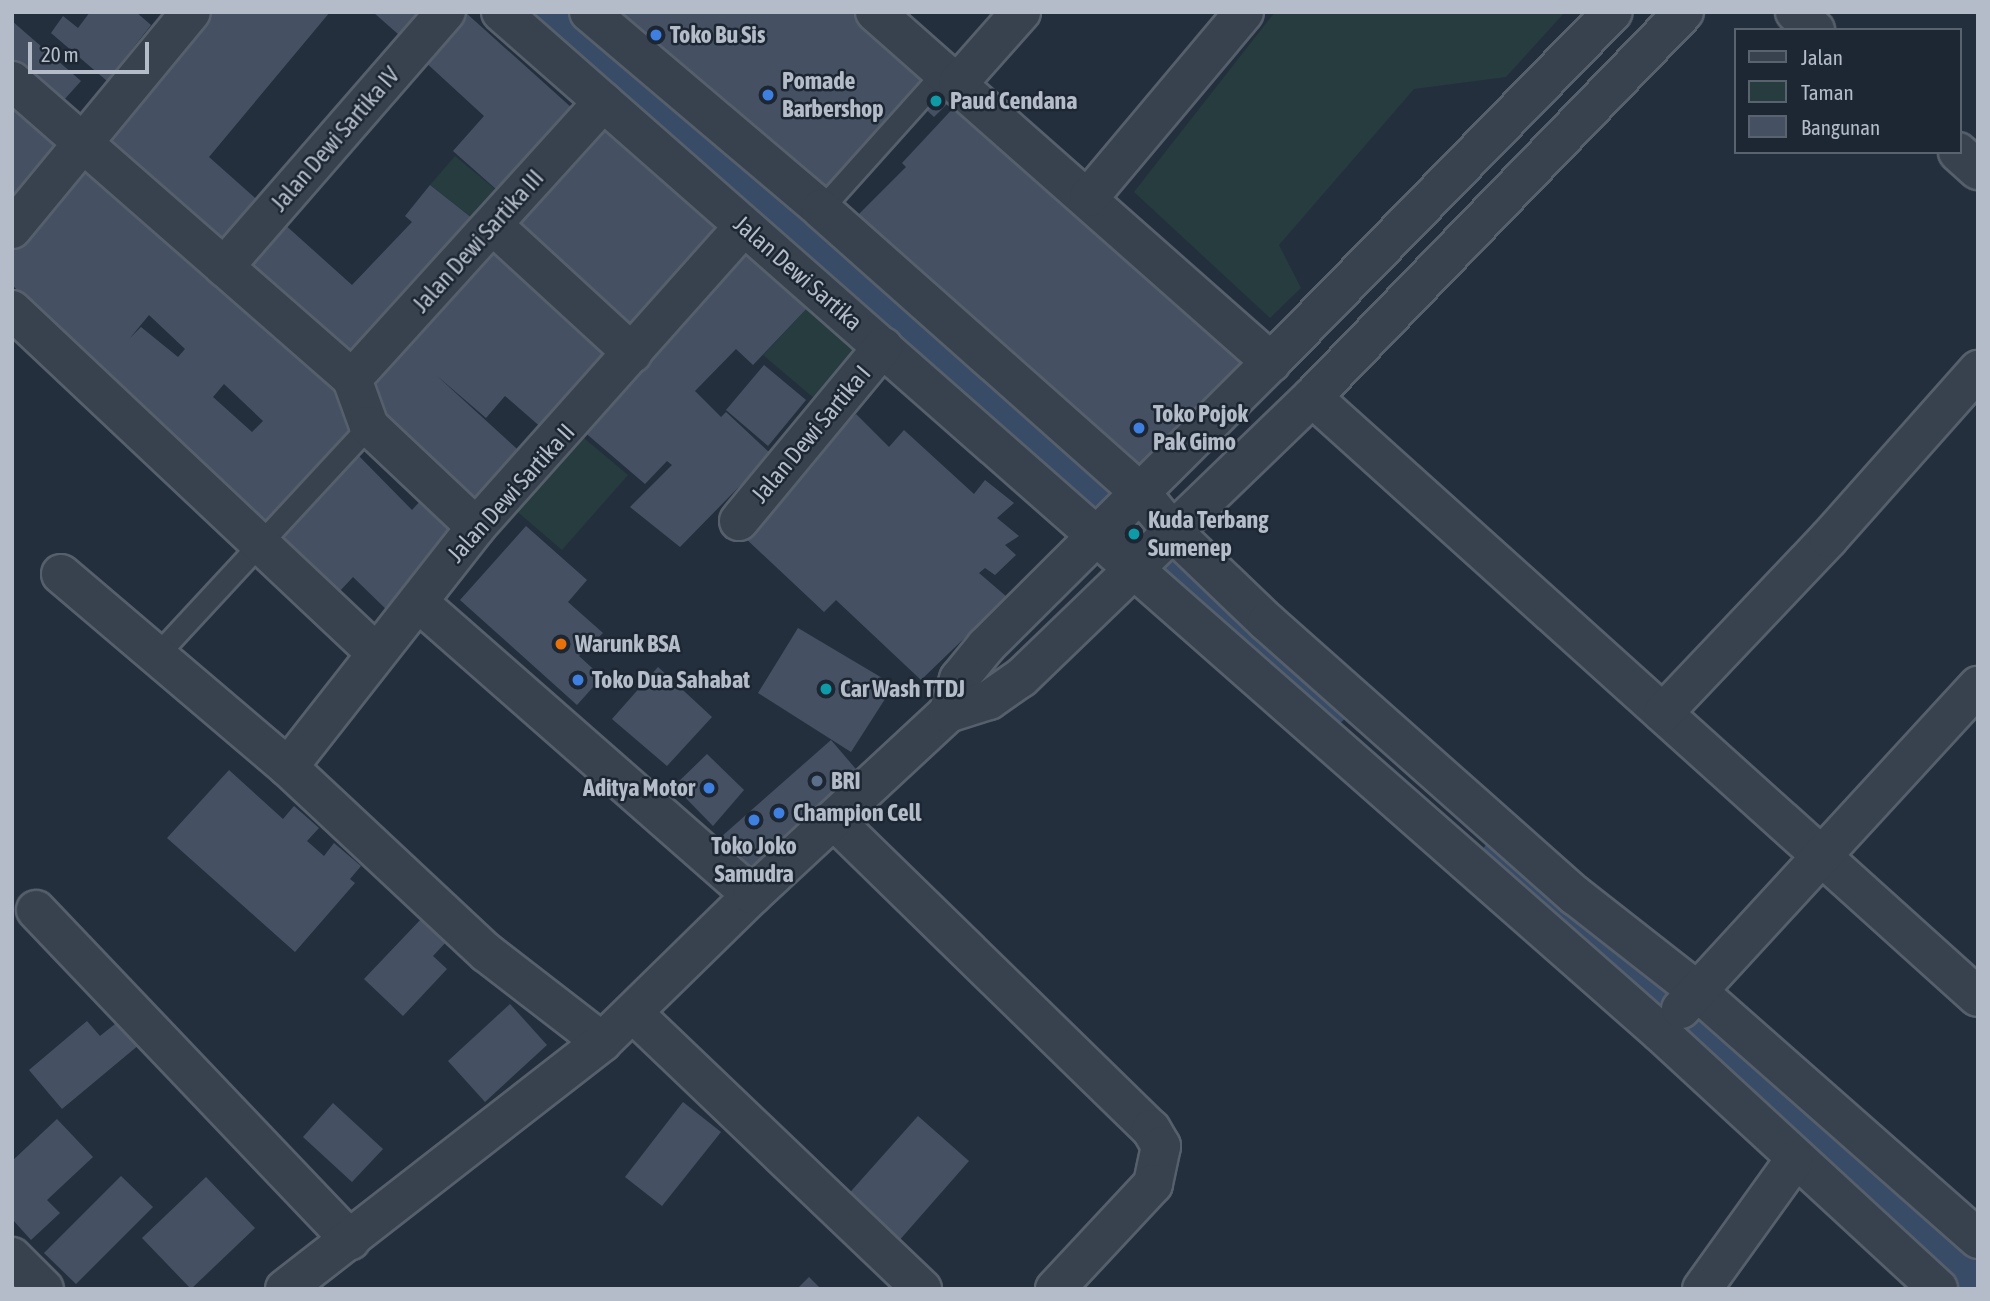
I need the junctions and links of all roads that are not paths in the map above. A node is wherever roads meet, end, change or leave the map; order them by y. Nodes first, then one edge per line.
1 (191, 12) edge
2 (446, 12) edge
3 (501, 12) edge
4 (589, 12) edge
5 (876, 12) edge
6 (1021, 12) edge
7 (1244, 12) edge
8 (1612, 12) edge
9 (1684, 12) edge
10 (1795, 12) edge
11 (1813, 28) edge
12 (952, 77) junction
13 (12, 82) edge
14 (603, 102) junction
15 (84, 144) junction
16 (1960, 154) edge
17 (1978, 170) edge
18 (1089, 197) junction
19 (821, 209) junction
20 (494, 226) junction
21 (743, 227) junction
22 (12, 229) edge
23 (224, 267) junction
24 (12, 310) edge
25 (883, 347) junction
26 (632, 353) junction
27 (1271, 362) junction
28 (1978, 370) edge
29 (352, 379) junction
30 (1312, 397) junction
31 (369, 426) junction
32 (1139, 491) junction
33 (738, 521) dead end
34 (476, 527) junction
35 (1173, 532) junction
36 (1096, 533) junction
37 (260, 542) junction
38 (1132, 568) junction
39 (61, 574) dead end
40 (418, 602) junction
41 (375, 652) junction
42 (155, 657) junction
43 (1978, 686) edge
44 (948, 713) junction
45 (1664, 713) junction
46 (288, 767) junction
47 (835, 821) junction
48 (1820, 857) junction
49 (752, 895) junction
50 (36, 910) dead end
51 (1972, 980) edge
52 (1696, 992) junction
53 (633, 1013) junction
54 (1662, 1032) junction
55 (602, 1042) junction
56 (1794, 1161) junction
57 (1978, 1239) edge
58 (350, 1240) junction
59 (12, 1257) edge
60 (44, 1289) edge
61 (285, 1289) edge
62 (922, 1289) edge
63 (1055, 1289) edge
64 (1702, 1289) edge
65 (1938, 1289) edge

1 - 15 street
2 - 23 street, Jalan Dewi Sartika IV
3 - 14 street, Jalan Dewi Sartika
4 - 19 street
5 - 12 street
6 - 12 street
7 - 18 street
8 - 27 street
9 - 30 street
10 - 11 street
12 - 18 street
12 - 19 lane
13 - 15 street
14 - 20 street, Jalan Dewi Sartika III
14 - 21 street, Jalan Dewi Sartika
15 - 22 street
15 - 23 street
16 - 17 street
18 - 27 street
19 - 32 street
20 - 26 street
20 - 29 street, Jalan Dewi Sartika III
21 - 25 street, Jalan Dewi Sartika
21 - 26 street, Jalan Dewi Sartika II
23 - 29 street
24 - 37 street
25 - 33 street, Jalan Dewi Sartika I
25 - 36 street, Jalan Dewi Sartika
26 - 34 street, Jalan Dewi Sartika II
27 - 32 street
28 - 45 street
29 - 31 street
30 - 35 street
30 - 45 street
31 - 34 street
31 - 37 lane
32 - 35 street
32 - 36 street
34 - 40 street, Jalan Dewi Sartika II
35 - 38 street
35 - 52 street
36 - 38 street, Jalan Dewi Sartika
36 - 44 street
37 - 41 street
37 - 42 lane
38 - 44 street
38 - 54 street, Jalan Dewi Sartika
39 - 42 street
40 - 41 street, Jalan Dewi Sartika II
40 - 49 street
41 - 46 street, Jalan Dewi Sartika II
42 - 46 street
43 - 48 street
44 - 47 street
45 - 48 street
46 - 55 street
47 - 49 street
47 - 63 street
48 - 51 street
48 - 52 street
49 - 53 street
50 - 58 street
52 - 54 street
52 - 57 street
53 - 55 street
53 - 62 street
54 - 56 street, Jalan Dewi Sartika
55 - 58 street
56 - 64 street
56 - 65 street, Jalan Dewi Sartika
58 - 61 street
59 - 60 street

